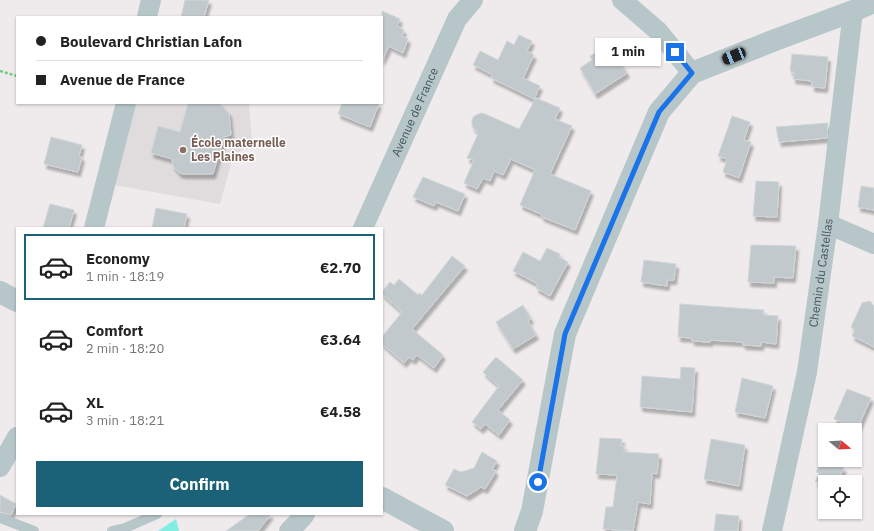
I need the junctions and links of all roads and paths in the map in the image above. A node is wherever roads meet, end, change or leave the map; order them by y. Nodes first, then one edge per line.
1 (151, 0) edge
2 (473, 0) edge
3 (622, 0) edge
4 (874, 2) edge
5 (853, 12) junction
6 (147, 16) edge
7 (0, 71) edge
8 (692, 73) junction
9 (16, 76) edge
10 (126, 104) edge
11 (828, 224) junction
12 (94, 227) edge
13 (363, 227) edge
14 (874, 244) edge
15 (0, 292) edge
16 (16, 300) edge
17 (16, 439) edge
18 (0, 467) edge
19 (383, 499) edge
20 (155, 515) edge
21 (304, 515) edge
22 (0, 518) edge
23 (34, 531) edge
24 (112, 531) edge
25 (289, 531) edge
26 (443, 531) edge
27 (525, 531) edge
28 (772, 531) edge

1 - 6 street
2 - 13 street, Avenue de France
3 - 8 street
4 - 5 street
5 - 8 street
5 - 11 street, Chemin du Castellas
7 - 9 path
8 - 27 street
10 - 12 street
11 - 14 street
11 - 28 street, Chemin du Castellas
15 - 16 street
17 - 18 street
19 - 26 street
20 - 24 lane
21 - 25 street
22 - 23 lane

